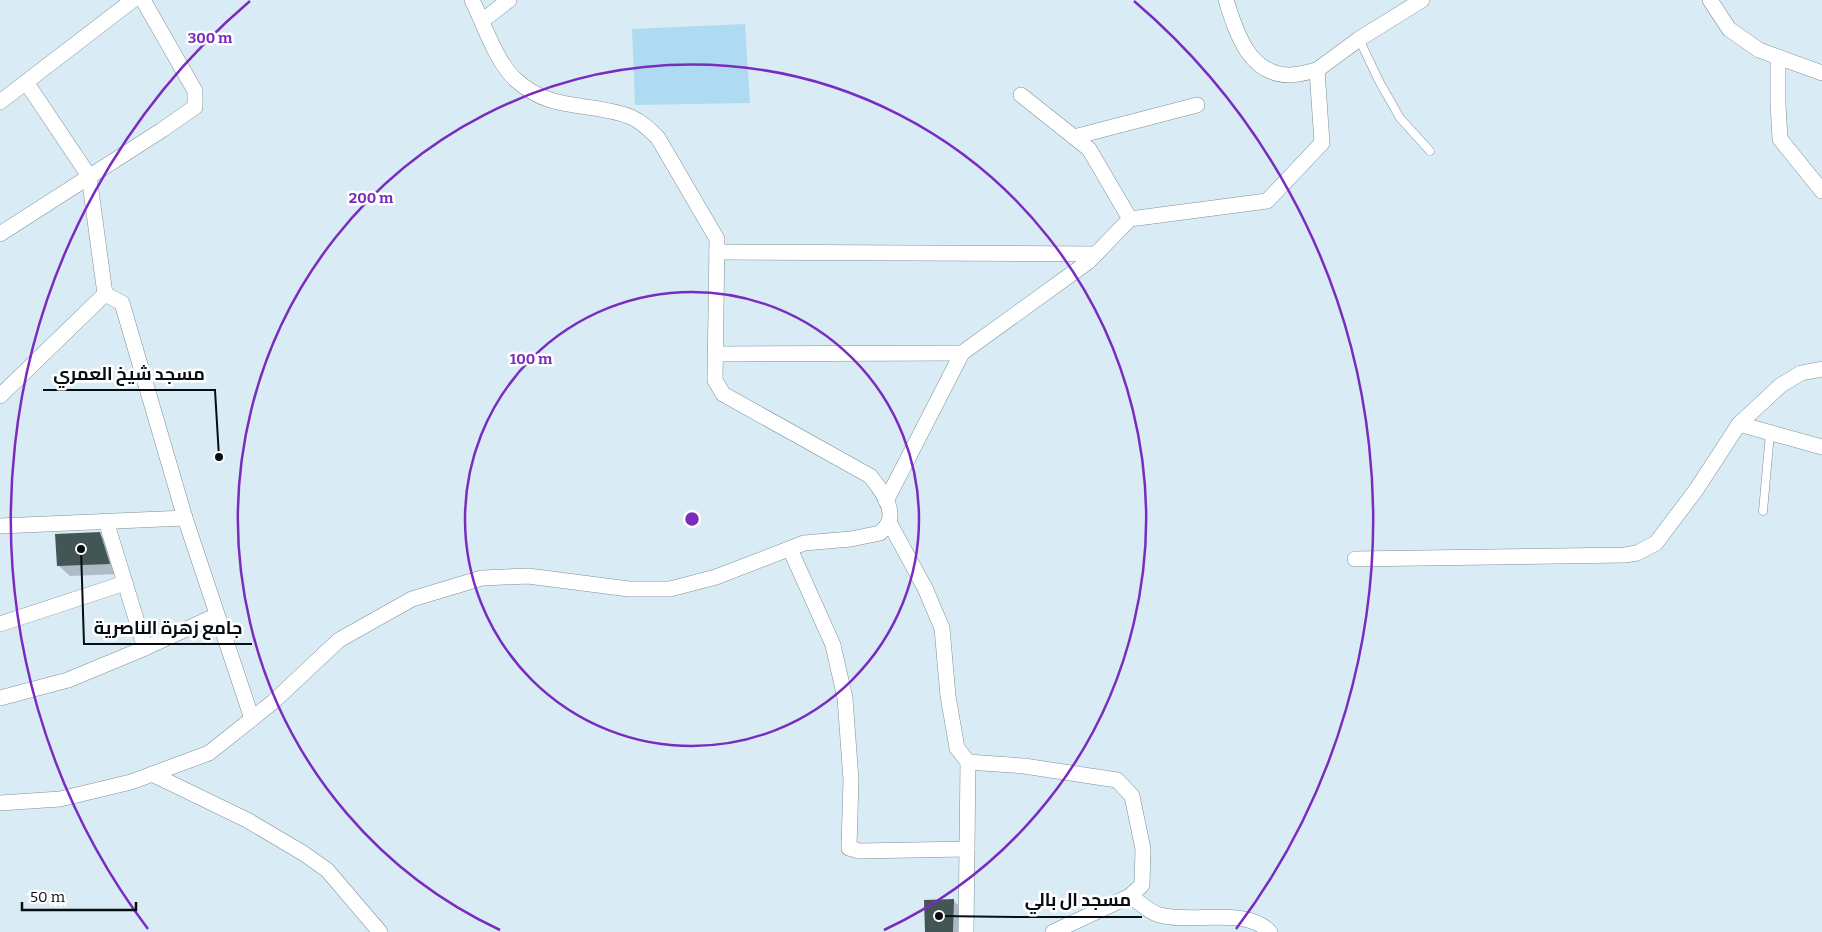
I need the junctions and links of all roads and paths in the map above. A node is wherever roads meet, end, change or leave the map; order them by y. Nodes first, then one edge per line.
1 (133, 0) edge
2 (143, 0) edge
3 (472, 0) edge
4 (509, 0) edge
5 (1226, 0) edge
6 (1422, 0) edge
7 (1714, 1) edge
8 (482, 21) junction
9 (1359, 39) junction
10 (1778, 57) junction
11 (1317, 70) junction
12 (1822, 73) edge
13 (26, 82) junction
14 (1021, 95) dead end
15 (0, 102) edge
16 (1197, 105) dead end
17 (1074, 137) junction
18 (1430, 151) dead end
19 (90, 176) junction
20 (1822, 191) edge
21 (1130, 219) junction
22 (0, 234) edge
23 (717, 252) junction
24 (1096, 254) junction
25 (105, 294) junction
26 (962, 353) junction
27 (715, 354) junction
28 (1822, 369) edge
29 (0, 396) edge
30 (1739, 424) junction
31 (1770, 433) junction
32 (1822, 447) edge
33 (886, 500) junction
34 (1763, 511) dead end
35 (185, 518) junction
36 (106, 521) junction
37 (889, 522) junction
38 (0, 526) edge
39 (790, 549) junction
40 (1355, 559) dead end
41 (125, 583) junction
42 (217, 615) junction
43 (0, 624) edge
44 (145, 648) junction
45 (0, 698) edge
46 (252, 719) junction
47 (968, 762) junction
48 (152, 774) junction
49 (0, 803) edge
50 (967, 849) junction
51 (1131, 896) junction
52 (380, 932) edge
53 (966, 932) edge
54 (1054, 932) edge
55 (1270, 932) edge

1 - 13 street
2 - 19 street
3 - 8 street
4 - 8 street
5 - 11 street
6 - 9 street
7 - 10 street
8 - 23 street
9 - 11 street
9 - 18 lane
10 - 12 street
10 - 20 street
11 - 21 street
13 - 15 street
13 - 19 street
14 - 17 street
16 - 17 street
17 - 21 street
19 - 22 street
19 - 25 street
21 - 24 street
23 - 24 street
23 - 27 street
24 - 26 street
25 - 29 street
25 - 35 street
26 - 27 street
26 - 33 street
27 - 33 street
28 - 30 street
30 - 31 street
30 - 40 street
31 - 32 street
31 - 34 lane
33 - 37 street
35 - 36 street
35 - 42 street
36 - 38 street
36 - 41 street
37 - 39 street
37 - 47 street
39 - 46 street
39 - 50 street
41 - 43 street
41 - 44 street
42 - 44 street
42 - 46 street
44 - 45 street
46 - 48 street
47 - 50 street
47 - 51 street
48 - 49 street
48 - 52 street
50 - 53 street
51 - 54 street
51 - 55 street

